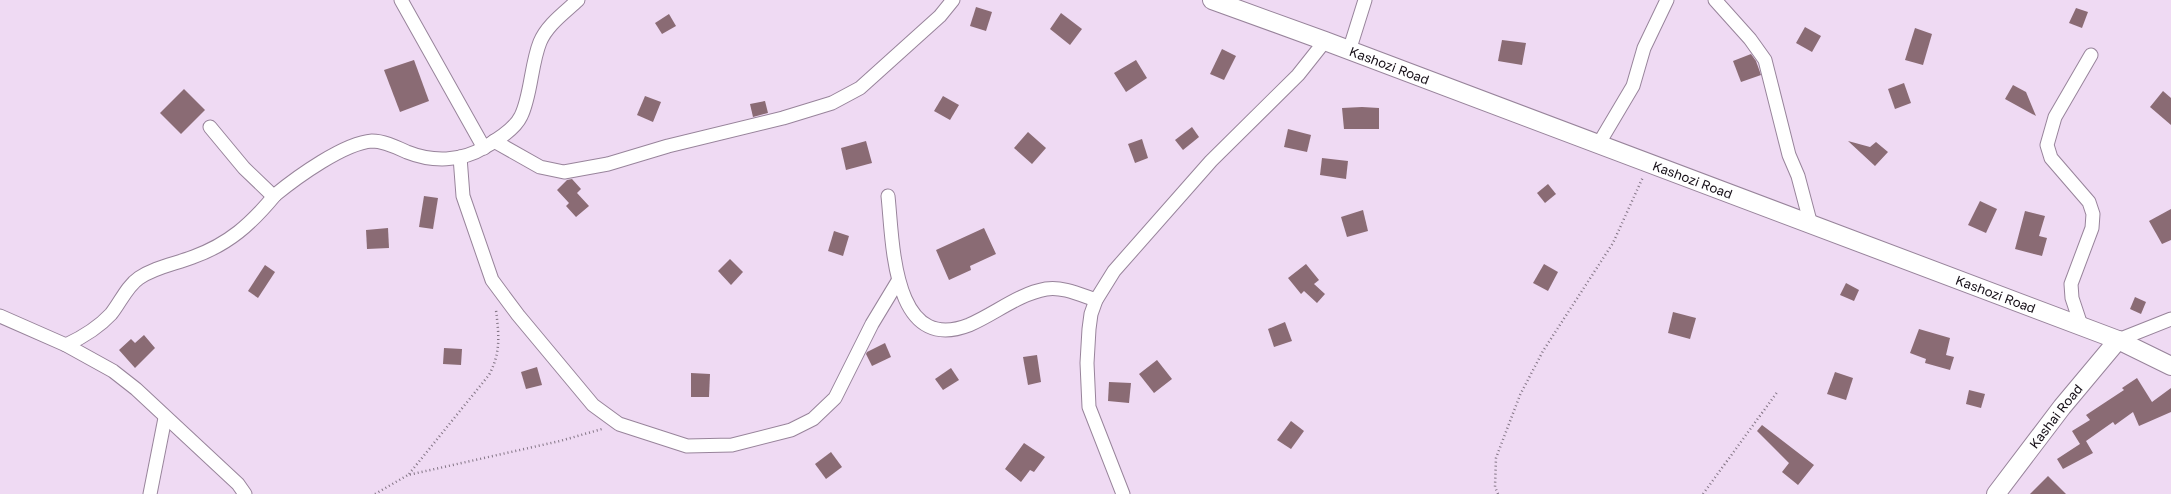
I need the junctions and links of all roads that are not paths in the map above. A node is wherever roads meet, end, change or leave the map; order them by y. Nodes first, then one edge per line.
1 (402, 0) edge
2 (578, 0) edge
3 (953, 0) edge
4 (1212, 0) edge
5 (1365, 0) edge
6 (1667, 0) edge
7 (1715, 0) edge
8 (1325, 41) junction
9 (1349, 51) junction
10 (2091, 55) dead end
11 (210, 127) dead end
12 (489, 144) junction
13 (1598, 145) junction
14 (460, 158) junction
15 (275, 195) junction
16 (888, 196) dead end
17 (1811, 225) junction
18 (898, 281) junction
19 (1096, 300) junction
20 (0, 316) edge
21 (2171, 319) edge
22 (2082, 328) junction
23 (2118, 340) junction
24 (66, 345) junction
25 (2171, 366) edge
26 (165, 418) junction
27 (150, 494) edge
28 (245, 494) edge
29 (1123, 494) edge
30 (1996, 494) edge

1 - 12 street
2 - 12 street
3 - 12 street
4 - 8 main road, Kashozi Road
5 - 9 street
6 - 13 street
7 - 17 street
8 - 9 main road, Kashozi Road
8 - 19 street
9 - 13 main road, Kashozi Road
10 - 22 street
11 - 15 street
12 - 14 street
13 - 17 main road, Kashozi Road
14 - 15 street
14 - 18 street
15 - 24 street
16 - 18 street
17 - 22 main road, Kashozi Road
18 - 19 street
19 - 29 street
20 - 24 street
21 - 23 street
22 - 23 main road, Kashozi Road
23 - 25 main road, Kashozi Road
23 - 30 main road, Kashai Road
24 - 26 street
26 - 27 street
26 - 28 street

